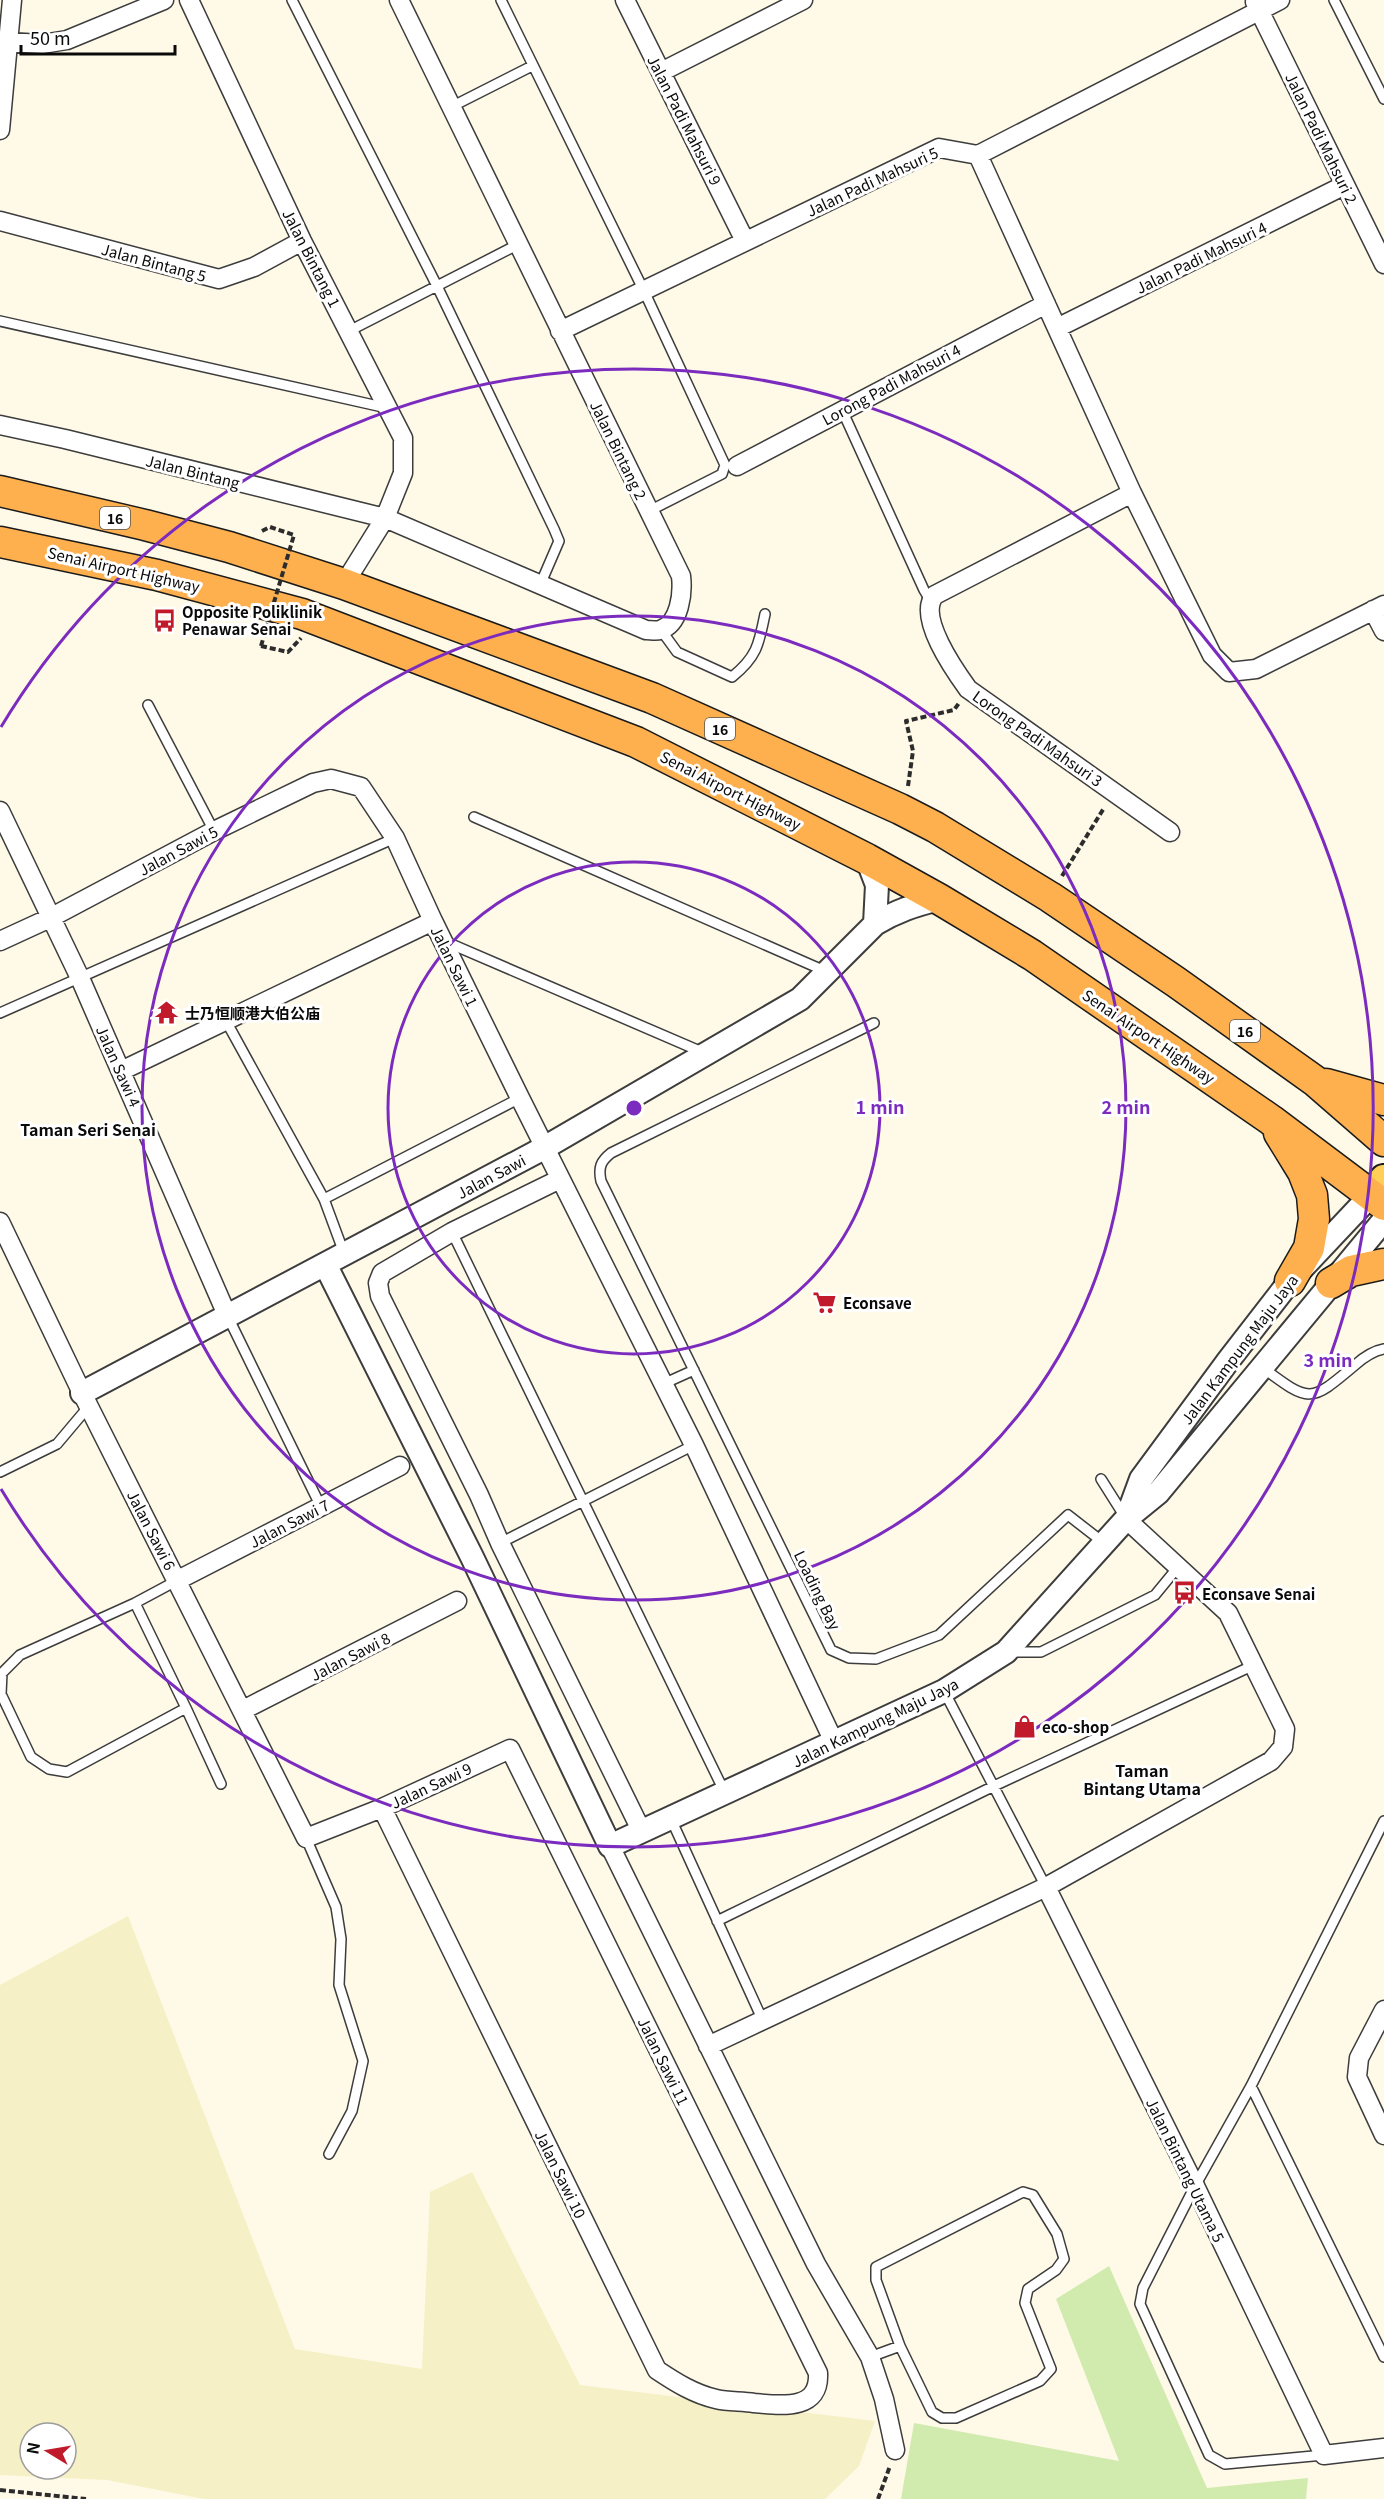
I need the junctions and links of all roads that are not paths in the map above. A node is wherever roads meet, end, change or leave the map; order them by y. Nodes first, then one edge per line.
1 (12, 0) edge
2 (164, 0) edge
3 (189, 0) edge
4 (292, 0) edge
5 (399, 0) edge
6 (501, 0) edge
7 (625, 0) edge
8 (802, 0) edge
9 (1280, 0) edge
10 (1334, 0) edge
11 (1257, 6) edge
12 (8, 42) junction
13 (532, 66) junction
14 (661, 72) junction
15 (1384, 99) edge
16 (451, 107) junction
17 (0, 130) edge
18 (978, 155) junction
19 (1345, 185) junction
20 (0, 221) edge
21 (302, 241) junction
22 (745, 241) junction
23 (519, 244) junction
24 (1384, 264) edge
25 (437, 286) junction
26 (644, 291) junction
27 (1046, 304) junction
28 (0, 321) edge
29 (1057, 328) junction
30 (349, 331) junction
31 (560, 331) junction
32 (389, 409) junction
33 (842, 410) junction
34 (0, 425) edge
35 (737, 466) dead end
36 (0, 492) edge
37 (1132, 493) junction
38 (649, 511) junction
39 (385, 518) junction
40 (0, 542) edge
41 (344, 584) junction
42 (540, 585) junction
43 (930, 600) junction
44 (1378, 608) edge
45 (765, 614) dead end
46 (661, 630) junction
47 (1384, 631) edge
48 (148, 705) dead end
49 (362, 787) joint
50 (0, 811) edge
51 (474, 817) dead end
52 (213, 831) junction
53 (1170, 832) dead end
54 (395, 838) junction
55 (867, 859) junction
56 (939, 899) junction
57 (50, 918) junction
58 (433, 921) junction
59 (875, 924) junction
60 (442, 940) junction
61 (0, 941) edge
62 (827, 972) junction
63 (80, 978) junction
64 (0, 1013) edge
65 (226, 1021) junction
66 (874, 1023) dead end
67 (705, 1054) junction
68 (121, 1071) junction
69 (1314, 1081) junction
70 (520, 1098) junction
71 (1384, 1100) edge
72 (1271, 1120) junction
73 (1384, 1141) edge
74 (544, 1148) junction
75 (560, 1179) junction
76 (324, 1199) junction
77 (1381, 1200) edge
78 (0, 1222) edge
79 (452, 1232) junction
80 (335, 1258) junction
81 (1384, 1264) edge
82 (1290, 1281) junction
83 (1331, 1283) junction
84 (228, 1315) junction
85 (1384, 1349) edge
86 (1263, 1368) junction
87 (694, 1370) junction
88 (663, 1384) junction
89 (85, 1399) junction
90 (694, 1445) junction
91 (400, 1466) dead end
92 (0, 1472) edge
93 (1101, 1479) dead end
94 (583, 1500) junction
95 (321, 1507) junction
96 (1126, 1519) junction
97 (500, 1543) junction
98 (1104, 1544) junction
99 (1178, 1567) junction
100 (178, 1580) junction
101 (457, 1601) dead end
102 (135, 1603) junction
103 (1006, 1652) junction
104 (1254, 1665) junction
105 (944, 1692) junction
106 (186, 1708) junction
107 (243, 1710) junction
108 (834, 1742) junction
109 (510, 1749) joint
110 (221, 1784) dead end
111 (994, 1786) junction
112 (725, 1793) junction
113 (382, 1808) junction
114 (671, 1819) junction
115 (1384, 1821) edge
116 (642, 1832) junction
117 (306, 1838) junction
118 (610, 1846) junction
119 (1046, 1887) junction
120 (717, 1920) junction
121 (1384, 2010) edge
122 (763, 2021) junction
123 (708, 2046) junction
124 (1251, 2086) junction
125 (1384, 2135) edge
126 (329, 2154) dead end
127 (1195, 2186) junction
128 (900, 2346) junction
129 (870, 2357) junction
130 (1384, 2357) edge
131 (818, 2373) joint
132 (1384, 2448) edge
133 (895, 2450) road end
134 (1324, 2455) junction

1 - 12 street
2 - 12 street
3 - 21 street, Jalan Bintang 1
4 - 25 lane
5 - 16 street, Jalan Bintang 2
6 - 13 lane
7 - 14 street, Jalan Padi Mahsuri 9
8 - 14 street
9 - 11 street
10 - 15 lane
11 - 18 street
11 - 19 street, Jalan Padi Mahsuri 2
12 - 17 street
13 - 16 lane
13 - 26 lane
14 - 22 street, Jalan Padi Mahsuri 9
16 - 23 street, Jalan Bintang 2
18 - 22 street, Jalan Padi Mahsuri 5
18 - 27 street
19 - 24 street, Jalan Padi Mahsuri 2
19 - 29 street, Jalan Padi Mahsuri 4
20 - 21 street, Jalan Bintang 5
21 - 30 street, Jalan Bintang 1
22 - 26 street, Jalan Padi Mahsuri 5
23 - 25 lane
23 - 31 street, Jalan Bintang 2
25 - 30 lane
25 - 42 lane
26 - 31 street, Jalan Padi Mahsuri 5
26 - 38 lane
27 - 29 street
27 - 33 street, Lorong Padi Mahsuri 4
28 - 32 lane
29 - 37 street
30 - 32 street, Jalan Bintang 1
31 - 38 street, Jalan Bintang 2
32 - 39 street, Jalan Bintang 1
33 - 35 street, Lorong Padi Mahsuri 4
33 - 43 lane
34 - 39 street, Jalan Bintang
36 - 41 highway, 16
37 - 43 street
37 - 44 street
38 - 46 street, Jalan Bintang 2
39 - 41 street, Jalan Bintang 1
39 - 42 street
40 - 55 highway, Senai Airport Highway
41 - 69 highway, 16
42 - 46 street
43 - 53 street, Lorong Padi Mahsuri 3
44 - 47 street
45 - 46 lane
48 - 52 lane
49 - 52 street, Jalan Sawi 5
49 - 54 street, Jalan Sawi 1
50 - 57 street, Jalan Sawi 4
51 - 62 lane
52 - 57 street, Jalan Sawi 5
54 - 58 street, Jalan Sawi 1
54 - 63 lane
55 - 56 highway, Senai Airport Highway
55 - 59 street
56 - 59 street, Jalan Sawi
56 - 72 highway, Senai Airport Highway
57 - 61 street, Jalan Sawi 5
57 - 63 street, Jalan Sawi 4
58 - 60 street, Jalan Sawi 1
58 - 65 street
59 - 62 street, Jalan Sawi
60 - 67 lane
60 - 70 street, Jalan Sawi 1
62 - 67 street, Jalan Sawi
63 - 64 lane
63 - 68 street, Jalan Sawi 4
65 - 68 street
65 - 76 lane
66 - 87 lane
67 - 74 street, Jalan Sawi
68 - 84 street, Jalan Sawi 4
69 - 71 highway
69 - 73 highway, 16
70 - 74 street, Jalan Sawi 1
70 - 76 lane
72 - 77 highway, Senai Airport Highway
72 - 82 highway
74 - 75 street, Jalan Sawi 1
74 - 80 street, Jalan Sawi
75 - 79 street
75 - 88 street, Jalan Sawi 1
76 - 80 lane
77 - 82 street, Jalan Kampung Maju Jaya
77 - 83 street, Jalan Kampung Maju Jaya
78 - 89 street, Jalan Sawi 6
79 - 94 lane
79 - 97 street
80 - 84 street, Jalan Sawi
80 - 118 street
81 - 83 highway
82 - 96 street, Jalan Kampung Maju Jaya
83 - 86 street, Jalan Kampung Maju Jaya
84 - 89 street, Jalan Sawi
84 - 95 lane
85 - 86 lane
86 - 96 street, Jalan Kampung Maju Jaya
87 - 88 lane
87 - 98 lane, Loading Bay
88 - 90 street, Jalan Sawi 1
89 - 92 lane
89 - 100 street, Jalan Sawi 6
90 - 94 lane
90 - 108 street, Jalan Sawi 1
91 - 95 street, Jalan Sawi 7
93 - 96 lane
94 - 97 lane
94 - 112 lane
95 - 100 street, Jalan Sawi 7
96 - 98 street, Jalan Kampung Maju Jaya
96 - 99 street
97 - 116 street
98 - 103 street, Jalan Kampung Maju Jaya
99 - 103 lane
99 - 104 street
100 - 102 lane
100 - 107 street, Jalan Sawi 6
101 - 107 street, Jalan Sawi 8
102 - 106 lane
102 - 106 lane
103 - 105 street, Jalan Kampung Maju Jaya
104 - 111 lane
104 - 119 street
105 - 108 street, Jalan Kampung Maju Jaya
105 - 111 lane
106 - 110 lane
107 - 117 street, Jalan Sawi 6
108 - 112 street, Jalan Kampung Maju Jaya
109 - 113 street, Jalan Sawi 9
109 - 131 street, Jalan Sawi 11
111 - 119 lane
111 - 120 lane
112 - 114 street, Jalan Kampung Maju Jaya
113 - 117 street, Jalan Sawi 9
113 - 131 street, Jalan Sawi 10
114 - 116 street, Jalan Kampung Maju Jaya
114 - 120 lane
115 - 124 lane
116 - 118 street, Jalan Kampung Maju Jaya
117 - 126 lane
118 - 123 street
119 - 122 street
119 - 127 street, Jalan Bintang Utama 5
120 - 122 lane
121 - 125 street
122 - 123 street
123 - 129 street
124 - 127 lane
124 - 130 lane
127 - 134 street, Jalan Bintang Utama 5
127 - 134 lane
128 - 128 lane
128 - 129 lane
129 - 133 street
132 - 134 street

